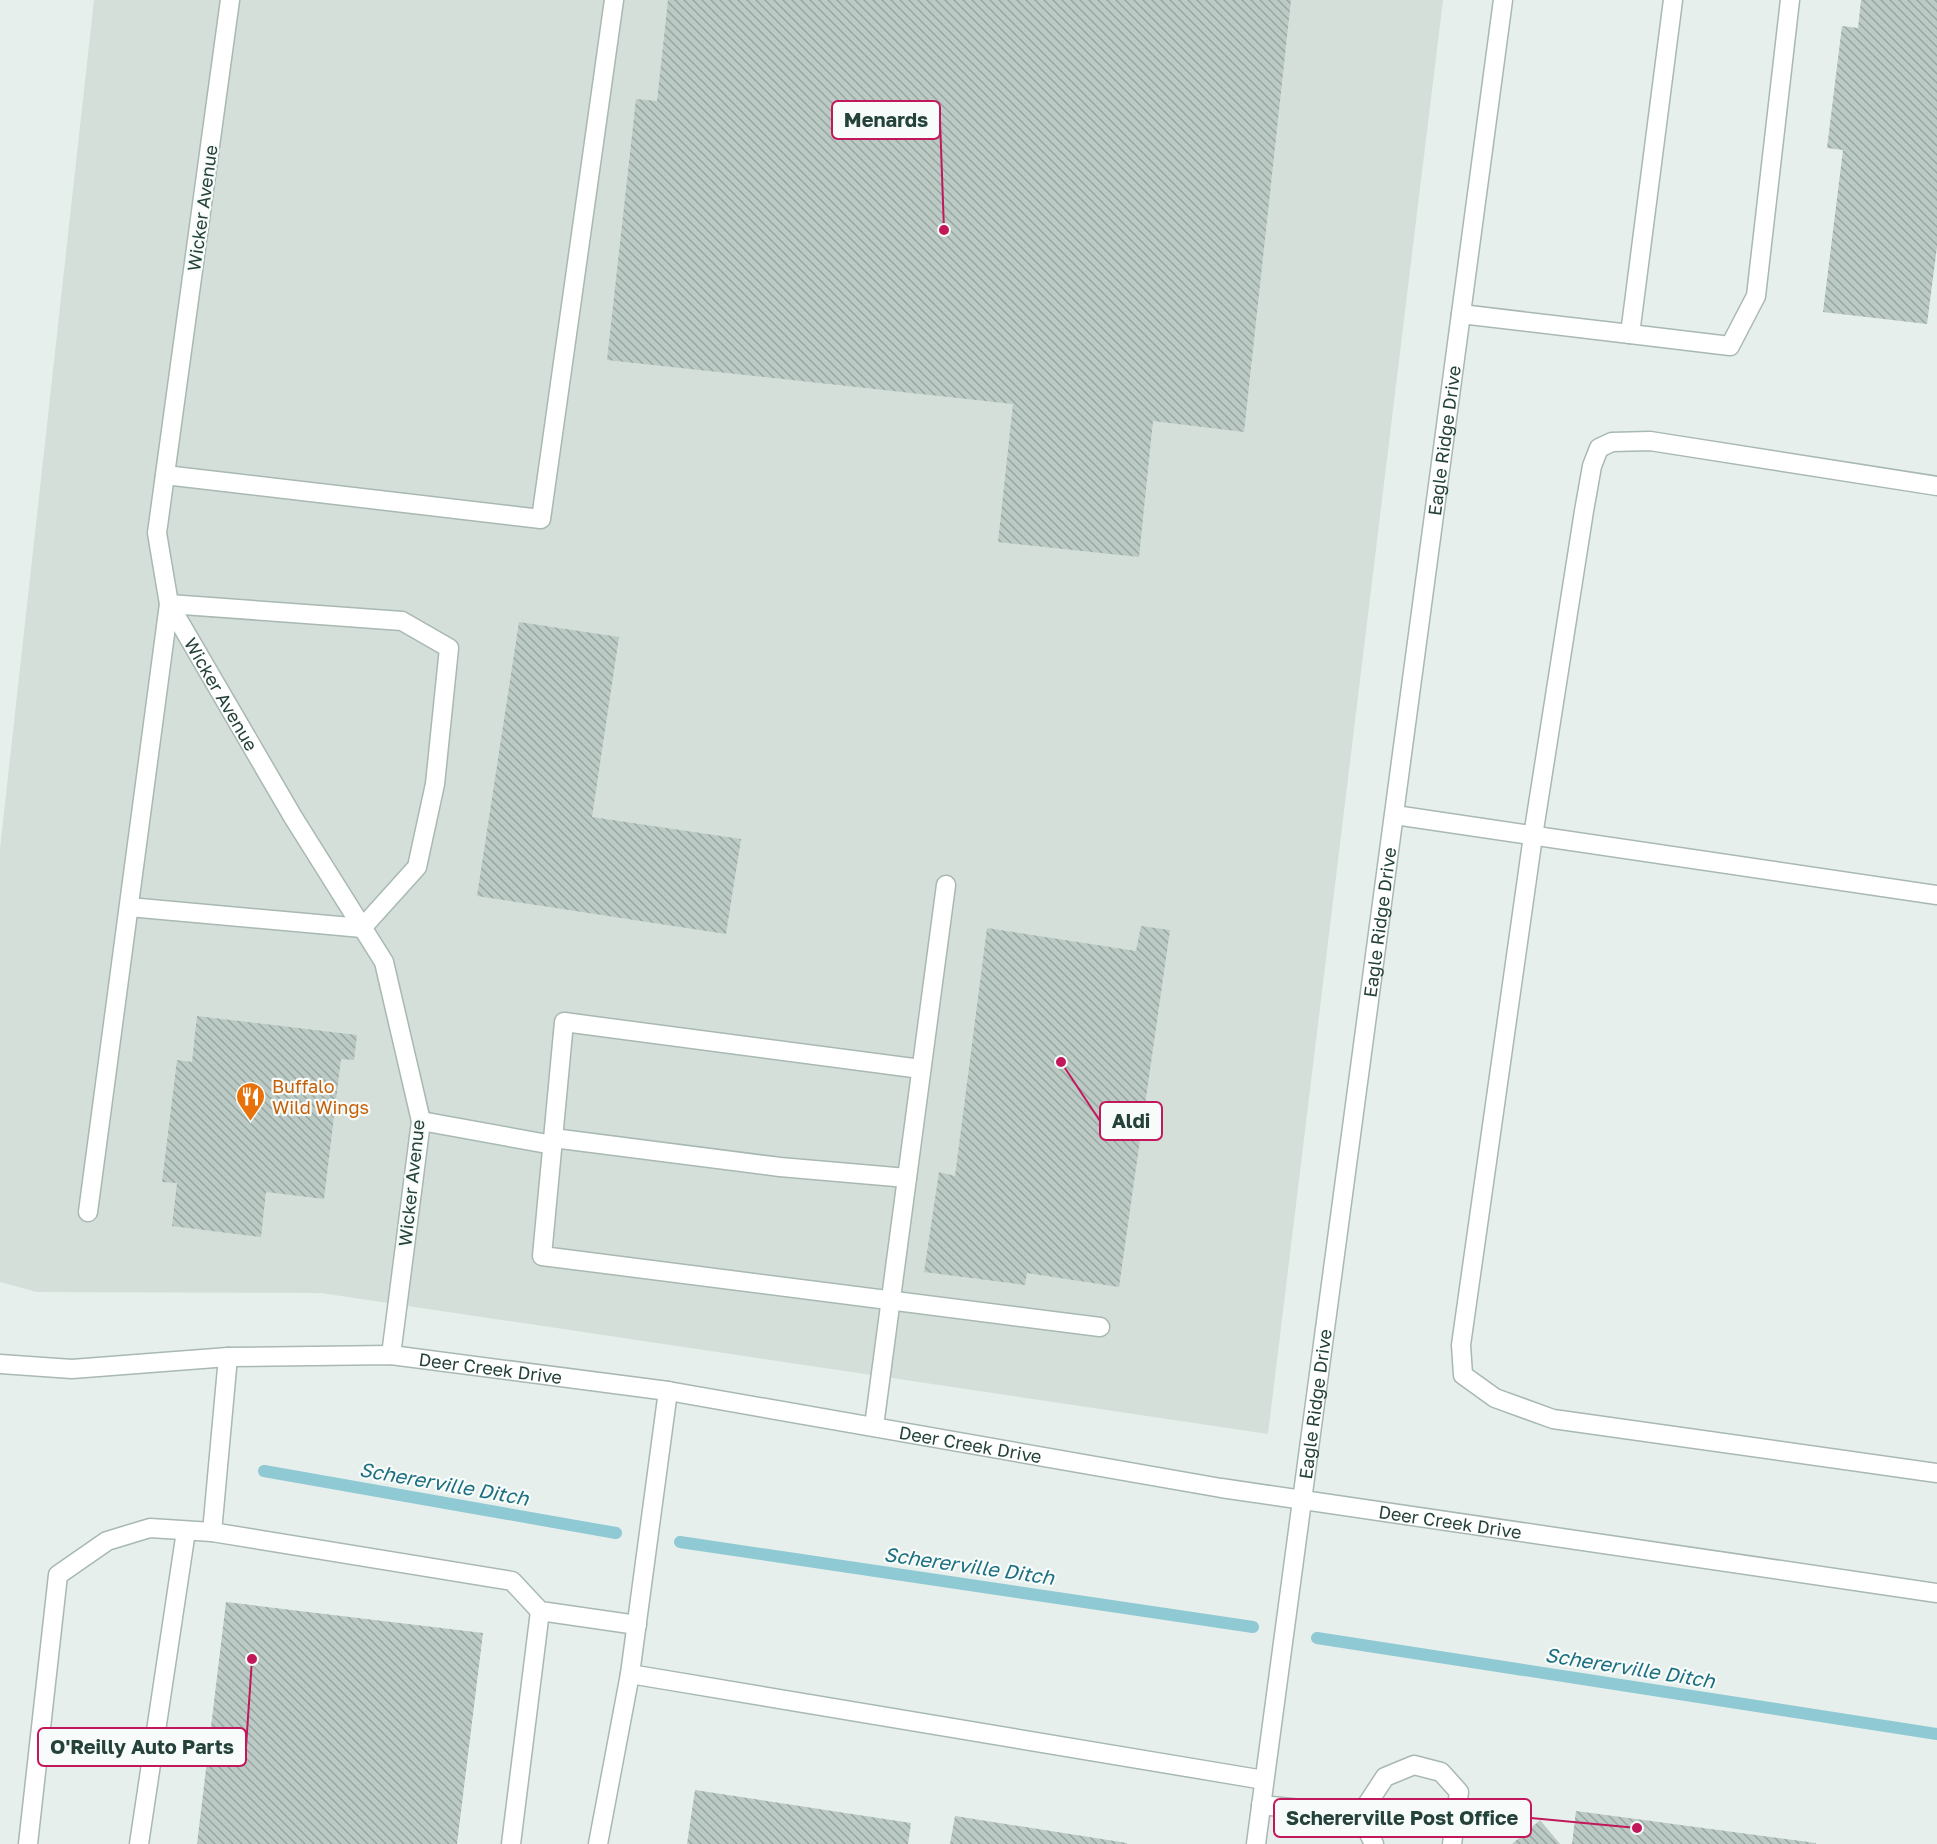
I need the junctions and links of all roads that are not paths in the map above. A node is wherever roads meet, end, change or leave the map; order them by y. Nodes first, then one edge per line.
1 (230, 0) edge
2 (614, 0) edge
3 (1503, 0) edge
4 (1673, 0) edge
5 (1790, 0) edge
6 (1461, 314) junction
7 (1630, 334) junction
8 (165, 475) junction
9 (1937, 486) edge
10 (168, 604) junction
11 (1395, 815) junction
12 (1533, 836) junction
13 (946, 885) dead end
14 (1937, 895) edge
15 (129, 907) junction
16 (362, 928) junction
17 (921, 1069) junction
18 (421, 1121) junction
19 (553, 1142) junction
20 (907, 1178) junction
21 (88, 1212) dead end
22 (890, 1301) junction
23 (1100, 1327) dead end
24 (391, 1355) junction
25 (228, 1357) junction
26 (0, 1364) edge
27 (668, 1391) junction
28 (874, 1426) junction
29 (1937, 1473) edge
30 (1304, 1499) junction
31 (186, 1531) junction
32 (212, 1532) junction
33 (1937, 1593) edge
34 (540, 1611) junction
35 (637, 1624) junction
36 (630, 1674) junction
37 (1264, 1780) junction
38 (1261, 1805) junction
39 (1360, 1815) junction
40 (28, 1844) edge
41 (139, 1844) edge
42 (512, 1844) edge
43 (598, 1844) edge
44 (1256, 1844) edge
45 (1374, 1844) edge
46 (1452, 1844) edge

1 - 8 street, Wicker Avenue
2 - 8 street
3 - 6 street, Eagle Ridge Drive
4 - 7 street
5 - 7 street
6 - 7 street
6 - 11 street, Eagle Ridge Drive
8 - 10 street, Wicker Avenue
9 - 12 street
10 - 15 street
10 - 16 street, Wicker Avenue
10 - 16 street
11 - 12 street
11 - 30 street, Eagle Ridge Drive
12 - 14 street
12 - 29 street
13 - 17 street
15 - 16 street
15 - 21 street
16 - 18 street, Wicker Avenue
17 - 19 street
17 - 20 street
18 - 19 street
18 - 24 street, Wicker Avenue
19 - 20 street
19 - 22 street
20 - 22 street
22 - 23 street
22 - 28 street
24 - 25 street, Deer Creek Drive
24 - 27 street, Deer Creek Drive
25 - 26 street, Deer Creek Drive
25 - 32 street
27 - 28 street, Deer Creek Drive
27 - 35 street
28 - 30 street, Deer Creek Drive
30 - 33 street, Deer Creek Drive
30 - 37 street, Eagle Ridge Drive
31 - 32 street
31 - 40 street
31 - 41 street
32 - 34 street
34 - 35 street
34 - 42 street
35 - 36 street
36 - 37 street
36 - 43 street
37 - 38 street, Eagle Ridge Drive
38 - 39 street
38 - 44 street, Eagle Ridge Drive
39 - 45 street
39 - 46 street

